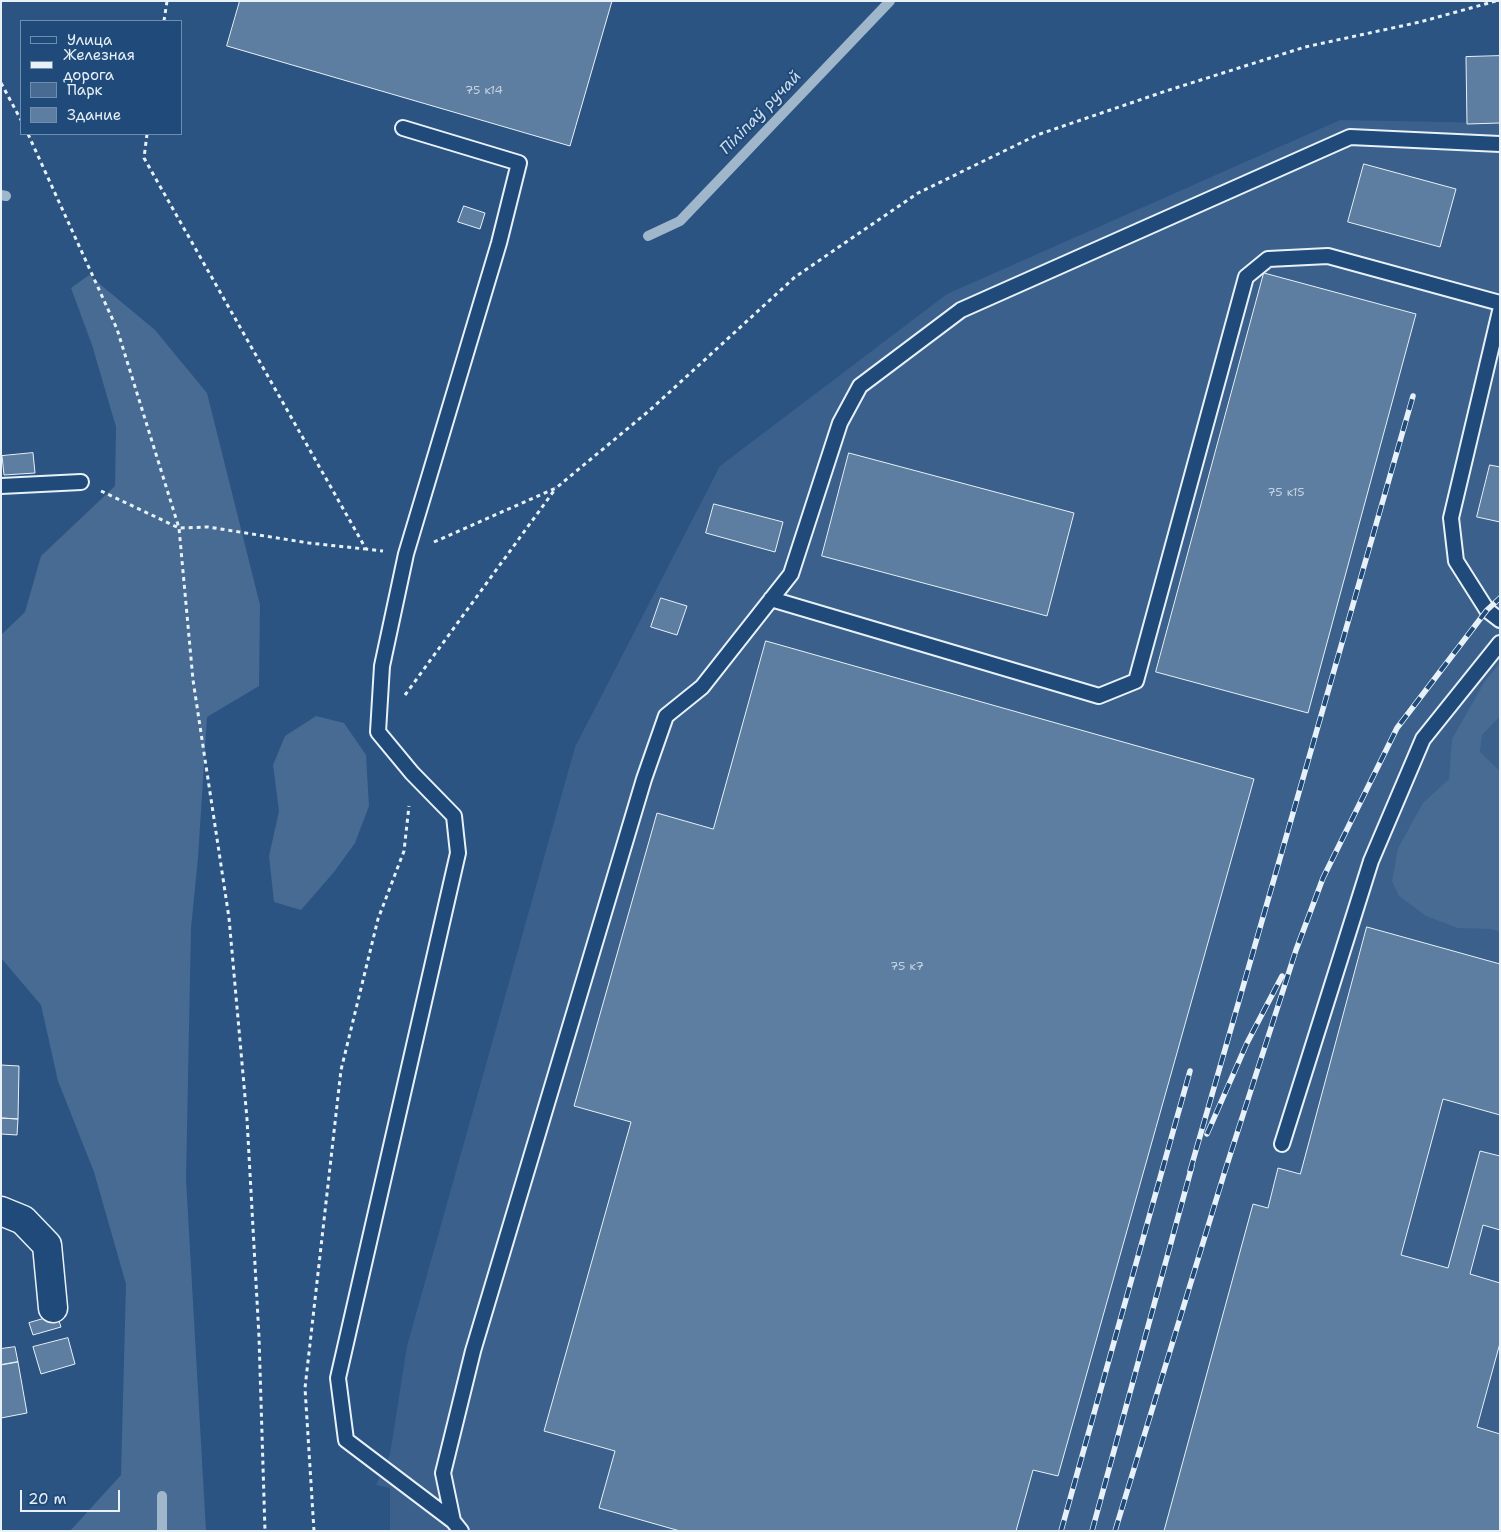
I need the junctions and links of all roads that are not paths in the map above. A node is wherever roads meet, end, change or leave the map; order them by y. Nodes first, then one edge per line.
1 (403, 128) dead end
2 (1500, 144) edge
3 (1500, 303) edge
4 (1500, 311) edge
5 (81, 482) road end
6 (1, 486) edge
7 (771, 599) junction
8 (1500, 620) edge
9 (1500, 643) edge
10 (1282, 1144) dead end
11 (1, 1211) edge
12 (53, 1308) dead end
13 (457, 1526) edge

1 - 13 lane
2 - 7 lane
3 - 7 lane
4 - 8 lane
5 - 6 lane
7 - 13 lane
9 - 10 lane
11 - 12 street

